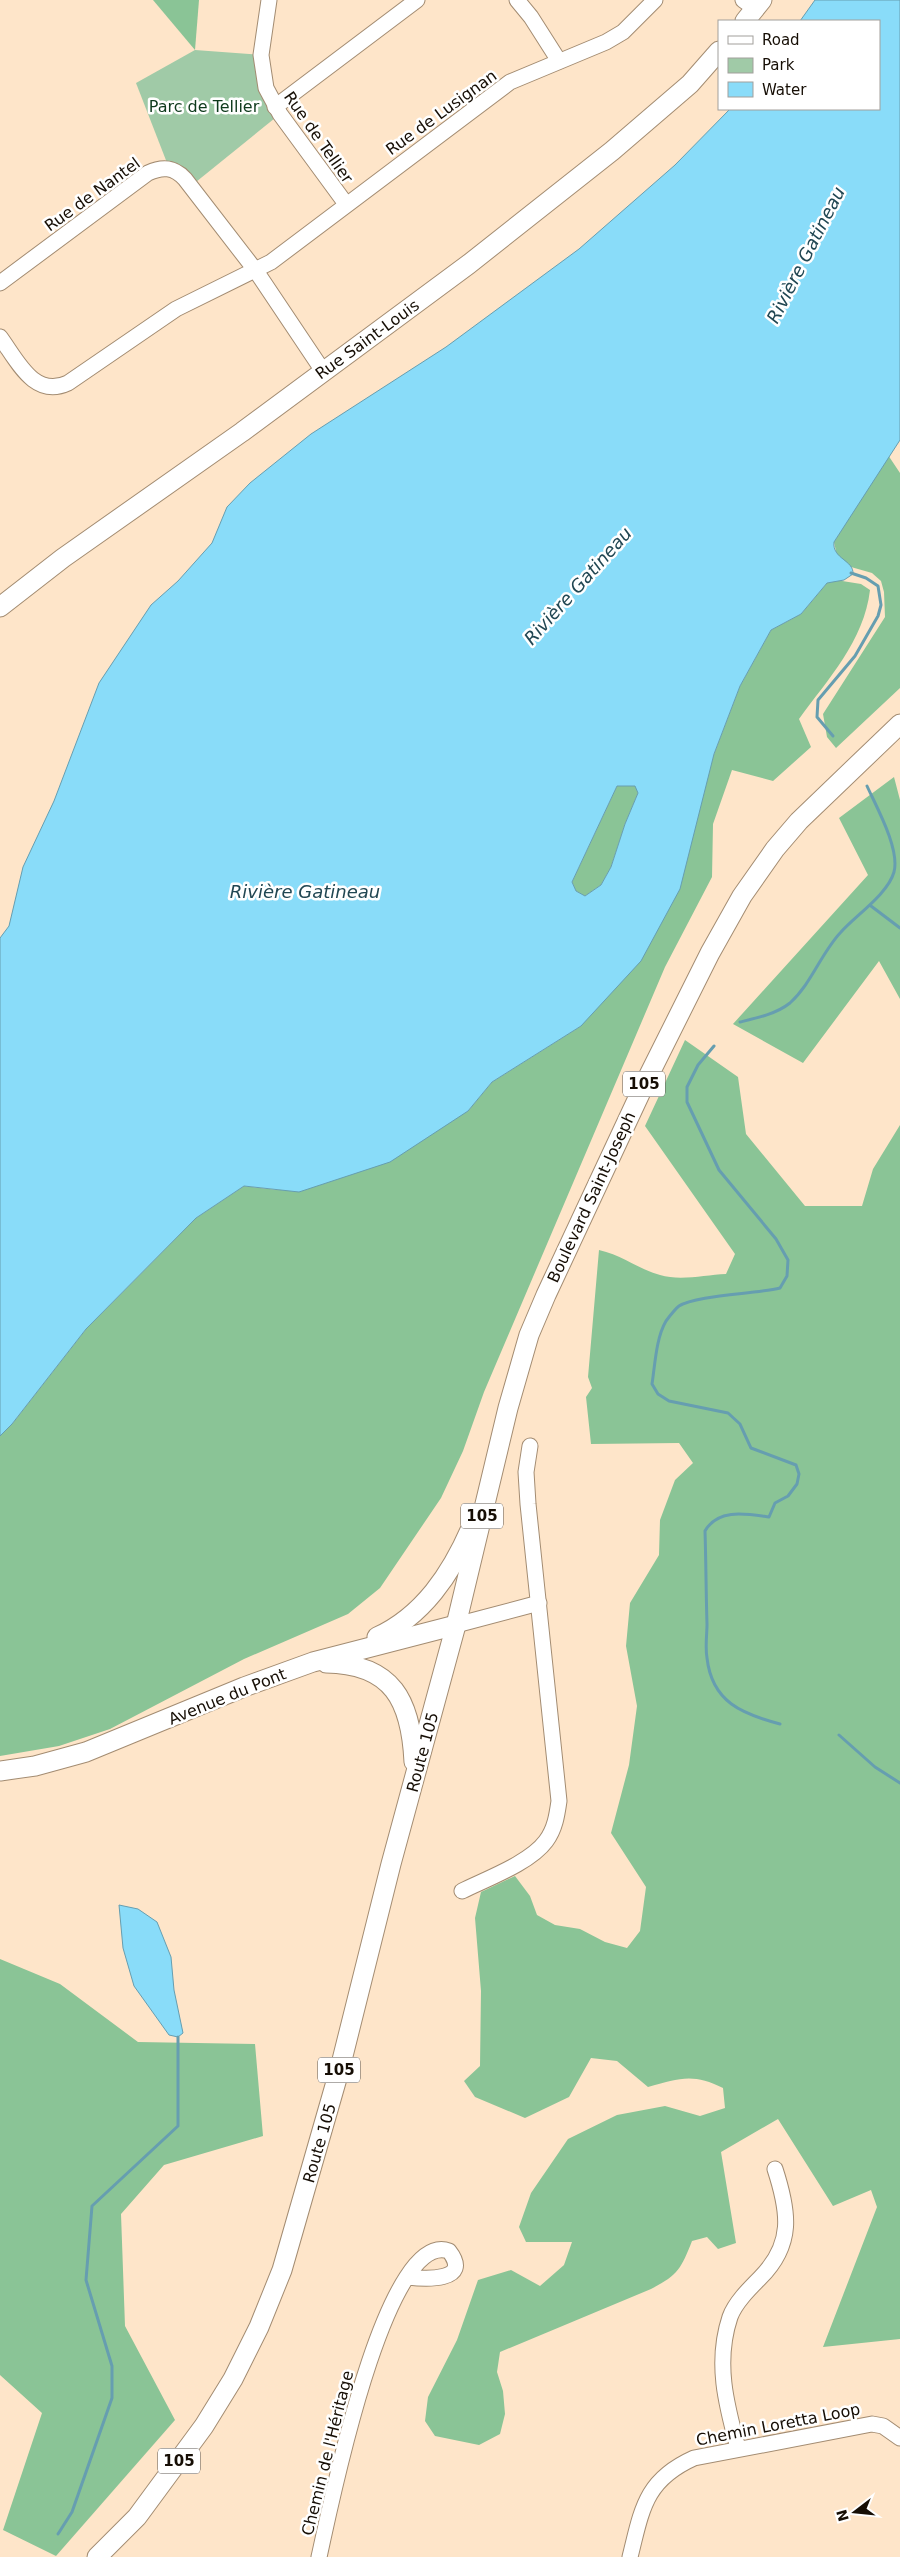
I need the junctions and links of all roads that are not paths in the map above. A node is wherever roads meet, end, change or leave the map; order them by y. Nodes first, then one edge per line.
1 (269, 0) edge
2 (417, 0) edge
3 (517, 0) edge
4 (655, 0) edge
5 (718, 52) edge
6 (559, 61) junction
7 (275, 107) junction
8 (346, 204) junction
9 (256, 271) junction
10 (0, 283) edge
11 (0, 336) edge
12 (323, 371) junction
13 (0, 607) edge
14 (900, 724) edge
15 (508, 1408) junction
16 (530, 1446) dead end
17 (539, 1604) junction
18 (456, 1625) junction
19 (313, 1662) junction
20 (0, 1771) edge
21 (414, 1781) junction
22 (462, 1891) dead end
23 (775, 2169) dead end
24 (408, 2278) dead end
25 (900, 2438) edge
26 (738, 2448) junction
27 (97, 2557) edge
28 (319, 2557) edge
29 (630, 2557) edge

1 - 7 street, Rue de Tellier
2 - 7 street
3 - 6 street
4 - 6 street, Rue de Lusignan
5 - 12 main road, Rue Saint-Louis
6 - 8 street, Rue de Lusignan
7 - 8 street, Rue de Tellier
8 - 9 street, Rue de Lusignan
9 - 10 street, Rue de Nantel
9 - 11 street
9 - 12 street, Rue de Nantel
12 - 13 main road, Rue Saint-Louis
14 - 15 main road, Boulevard Saint-Joseph / 105
15 - 18 main road, Boulevard Saint-Joseph / 105
15 - 19 main road
16 - 17 street
17 - 18 street
17 - 22 street
18 - 19 main road, Avenue du Pont
18 - 21 main road, Route 105 / 105
19 - 20 main road, Avenue du Pont
19 - 21 main road
21 - 27 main road, Route 105 / 105
23 - 26 street
24 - 28 street, Chemin de l'Héritage
25 - 26 street, Chemin Loretta Loop
26 - 29 street, Chemin Loretta Loop

